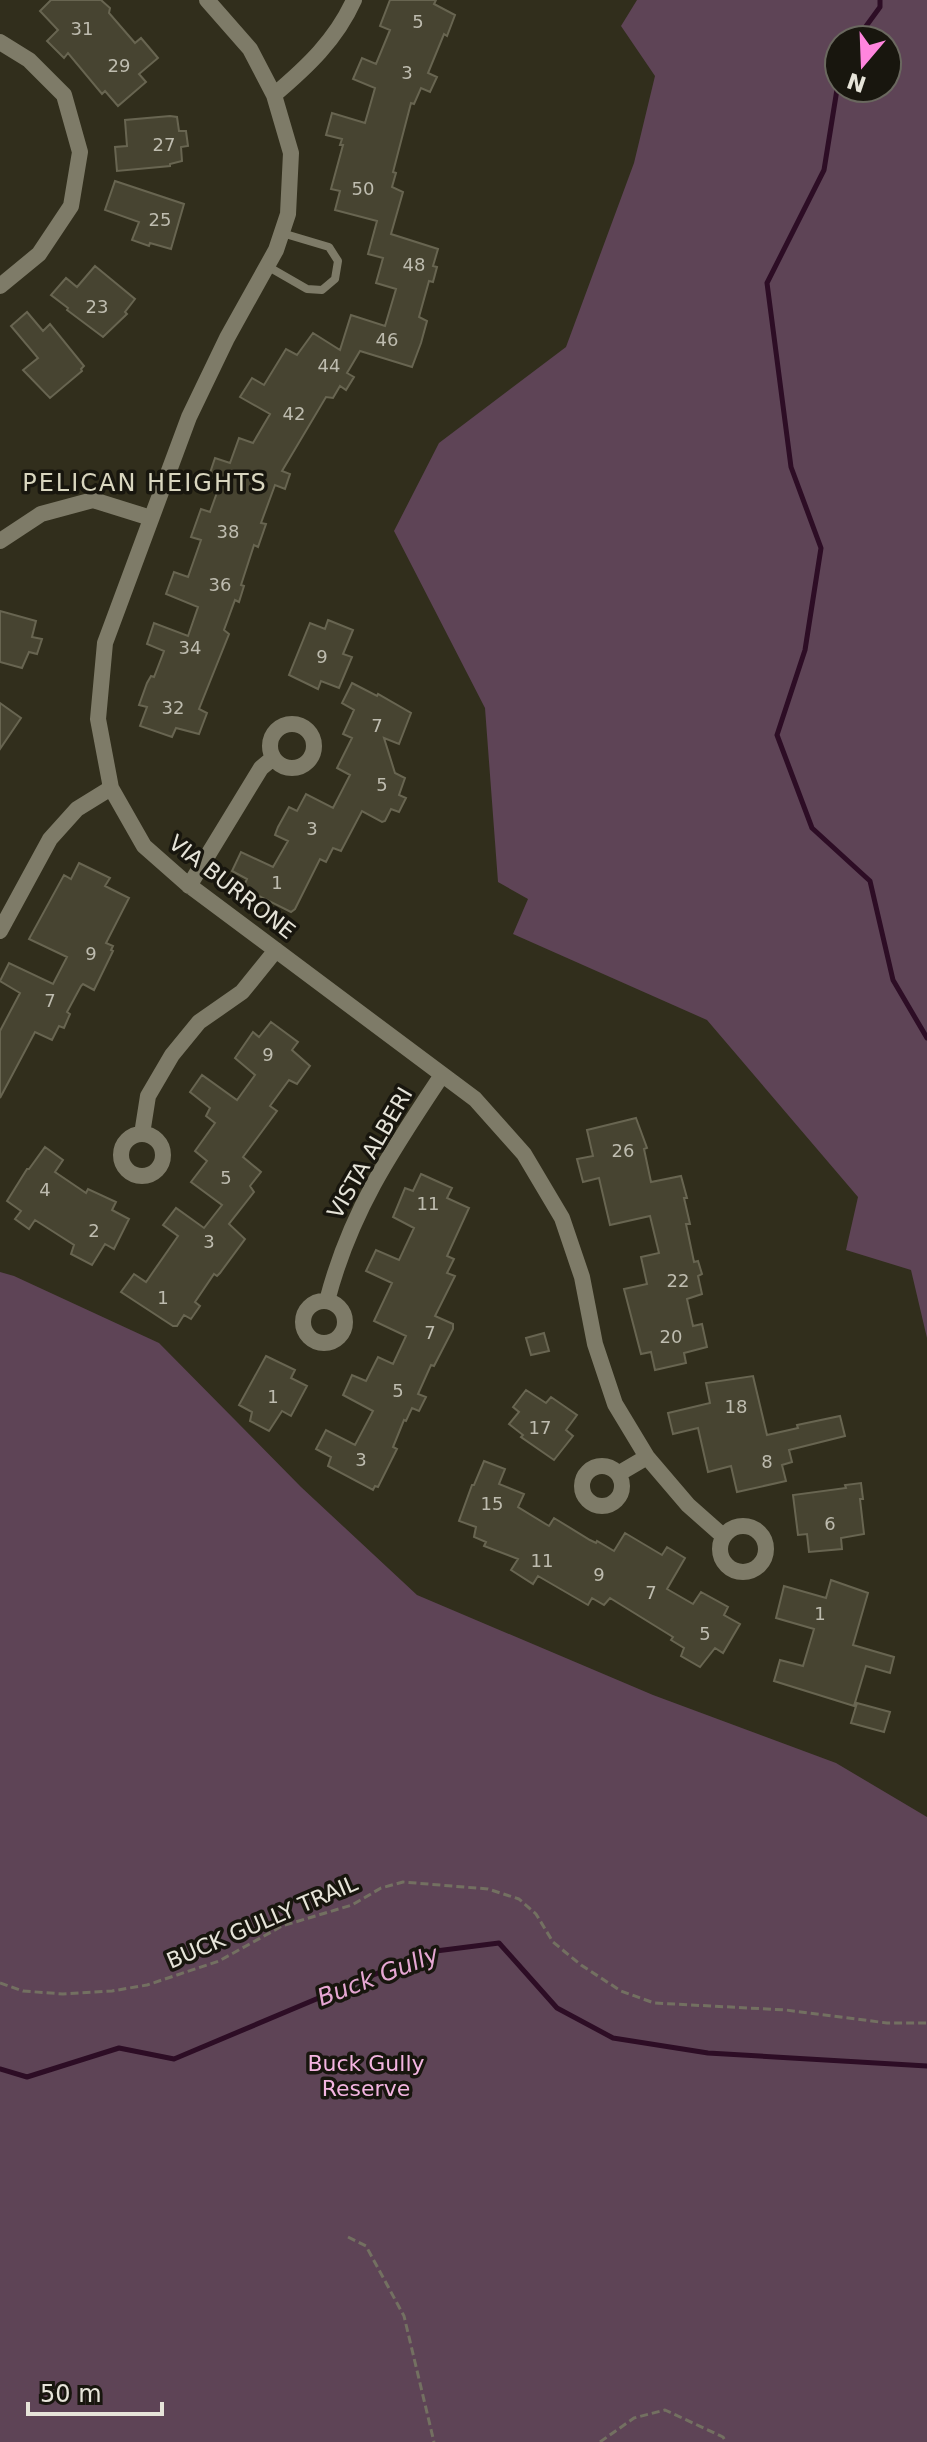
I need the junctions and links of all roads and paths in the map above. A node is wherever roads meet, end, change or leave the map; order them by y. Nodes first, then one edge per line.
1 (207, 0) edge
2 (354, 0) edge
3 (0, 42) edge
4 (274, 95) junction
5 (282, 233) junction
6 (267, 266) junction
7 (0, 286) edge
8 (151, 518) junction
9 (0, 541) edge
10 (273, 758) dead end
11 (111, 788) junction
12 (189, 886) junction
13 (0, 931) edge
14 (276, 950) junction
15 (442, 1075) junction
16 (142, 1134) dead end
17 (327, 1301) dead end
18 (647, 1457) junction
19 (618, 1474) dead end
20 (723, 1536) dead end
21 (0, 1983) edge
22 (927, 2023) edge
23 (348, 2237) dead end
24 (434, 2442) edge
25 (600, 2442) edge
26 (726, 2442) edge

1 - 4 street, VIA BURRONE
2 - 4 street
3 - 7 street
4 - 5 street, VIA BURRONE
5 - 6 street, VIA BURRONE
5 - 6 lane
6 - 8 street, VIA BURRONE
8 - 9 street
8 - 11 street, VIA BURRONE
10 - 12 street
11 - 12 street, VIA BURRONE
11 - 13 street
12 - 14 street, VIA BURRONE
14 - 15 street, VIA BURRONE
14 - 16 street
15 - 17 street, VISTA ALBERI
15 - 18 street, VIA BURRONE
18 - 19 street
18 - 20 street, VIA BURRONE
21 - 22 path, BUCK GULLY TRAIL
23 - 24 path
25 - 26 path

